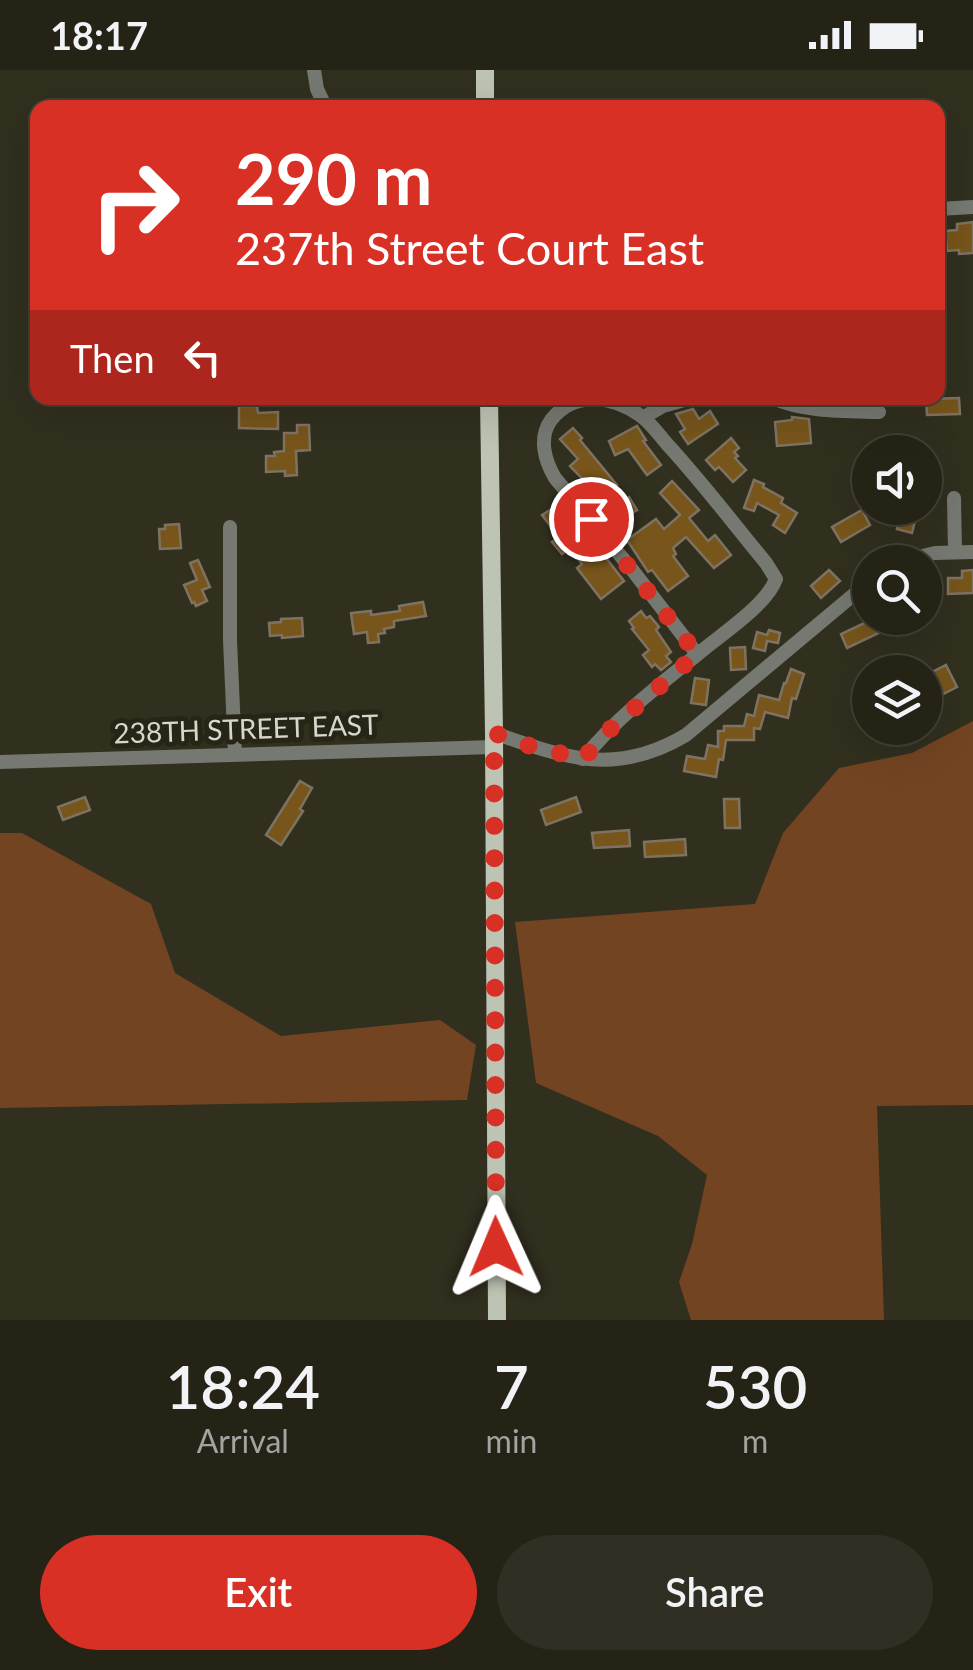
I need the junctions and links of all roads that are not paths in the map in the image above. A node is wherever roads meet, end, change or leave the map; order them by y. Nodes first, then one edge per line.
1 (314, 70) edge
2 (484, 70) edge
3 (322, 100) edge
4 (485, 100) edge
5 (973, 207) edge
6 (945, 209) edge
7 (489, 405) edge
8 (570, 405) edge
9 (623, 405) edge
10 (666, 405) edge
11 (797, 405) edge
12 (879, 412) dead end
13 (644, 418) junction
14 (954, 498) dead end
15 (230, 527) dead end
16 (955, 551) junction
17 (942, 552) edge
18 (973, 552) edge
19 (852, 596) edge
20 (697, 654) junction
21 (494, 740) junction
22 (235, 754) junction
23 (583, 759) junction
24 (0, 762) edge
25 (497, 1320) edge

1 - 3 street
2 - 4 main road
5 - 6 street
7 - 21 main road
8 - 20 street
9 - 13 street
10 - 13 street
11 - 12 street
13 - 20 street
14 - 16 street
15 - 22 street
16 - 17 street
16 - 18 street
19 - 23 street, 238TH STREET EAST
20 - 23 street
21 - 22 street, 238TH STREET EAST
21 - 23 street, 238TH STREET EAST
21 - 25 main road
22 - 24 street, 238TH STREET EAST

